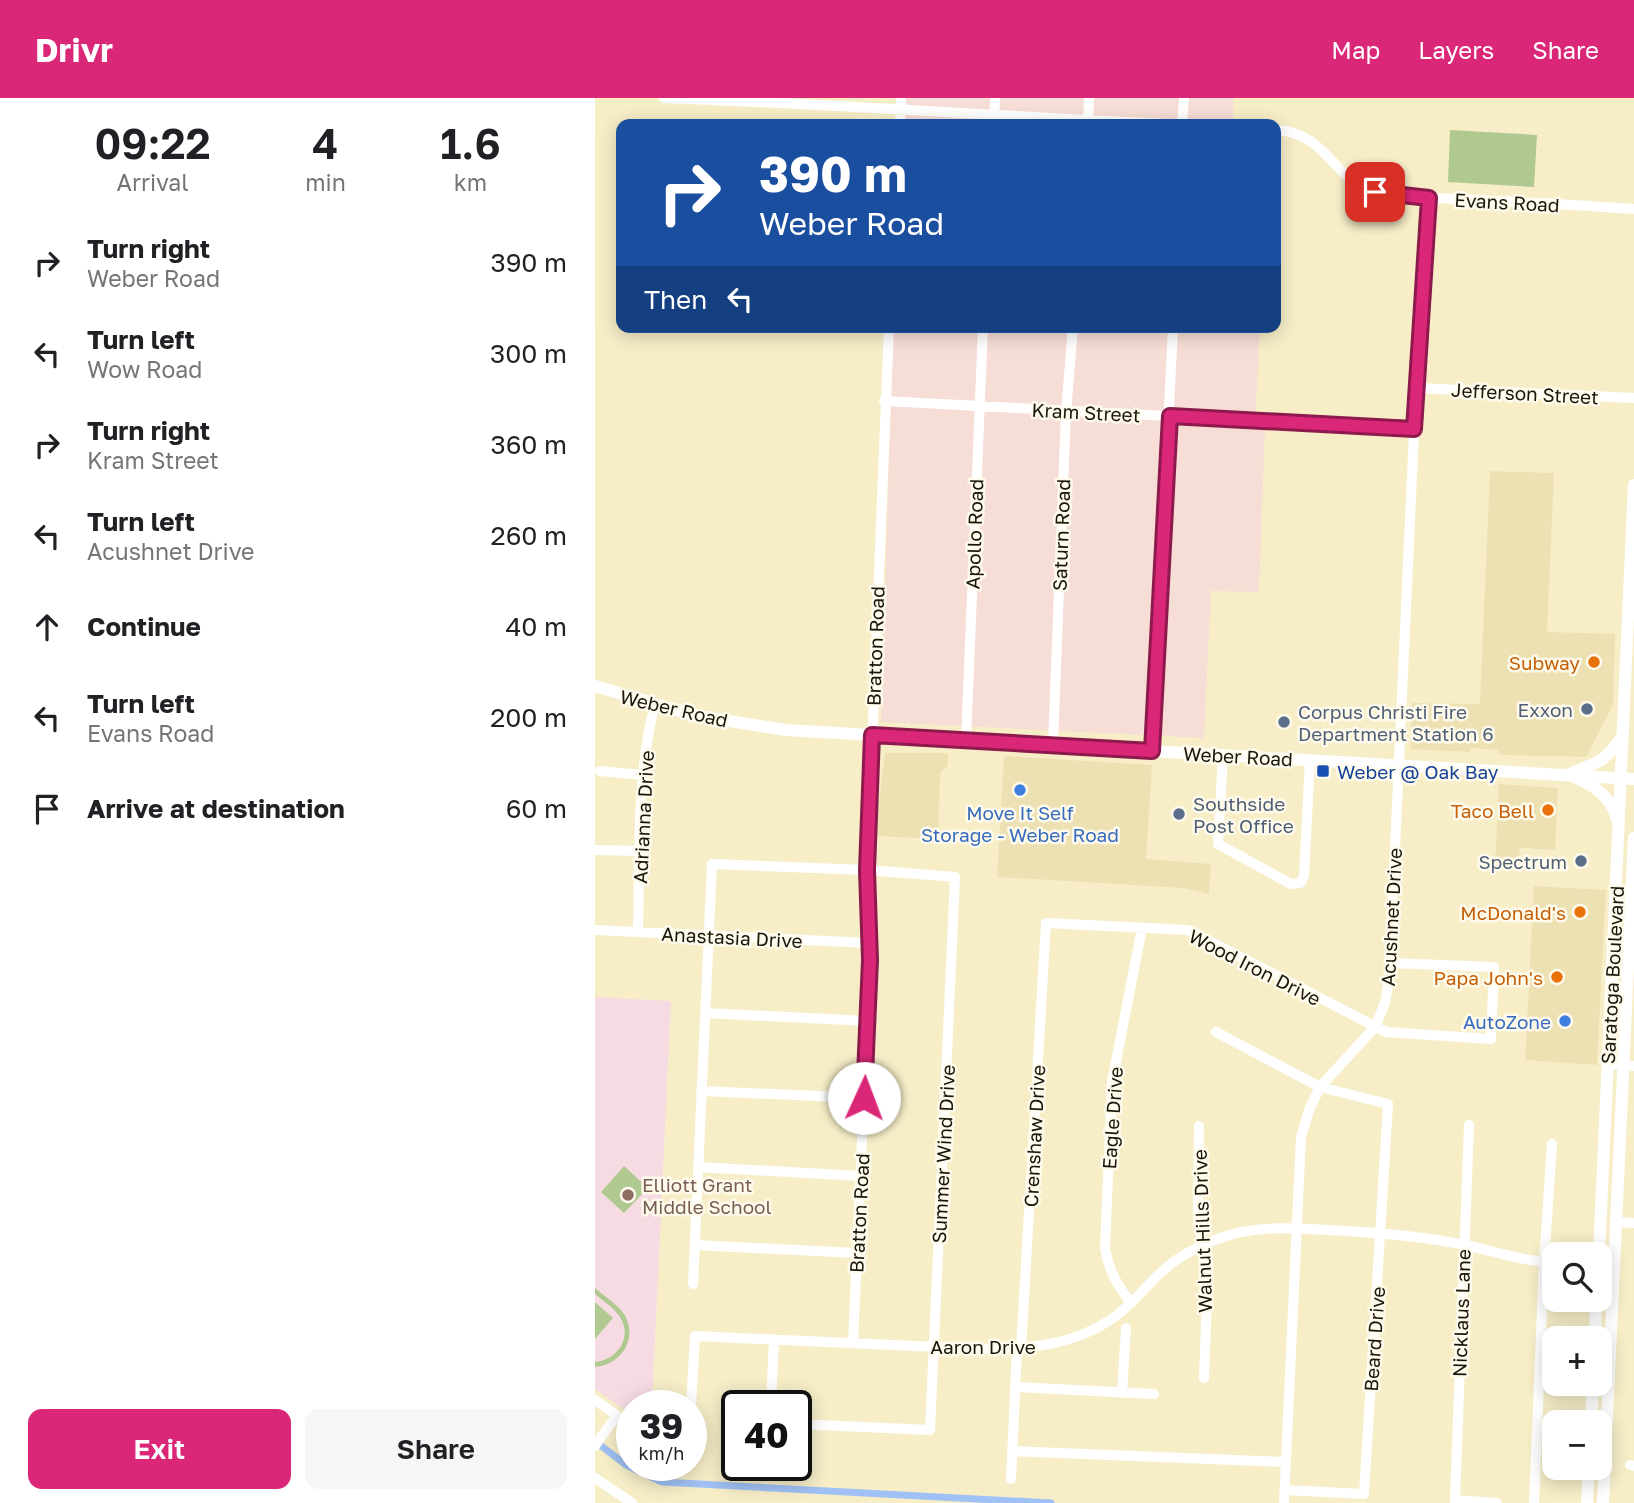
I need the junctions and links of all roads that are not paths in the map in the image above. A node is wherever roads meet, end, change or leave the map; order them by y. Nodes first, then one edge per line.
1 (664, 98) edge
2 (901, 98) edge
3 (995, 98) edge
4 (1089, 98) edge
5 (1184, 98) edge
6 (901, 111) junction
7 (900, 119) edge
8 (985, 119) edge
9 (995, 119) edge
10 (1088, 119) edge
11 (1182, 119) edge
12 (1281, 131) edge
13 (1429, 198) junction
14 (1634, 209) edge
15 (888, 333) edge
16 (983, 333) edge
17 (1073, 333) edge
18 (1174, 333) edge
19 (1416, 388) junction
20 (1634, 398) edge
21 (884, 401) junction
22 (979, 407) junction
23 (1066, 412) junction
24 (1170, 416) junction
25 (1414, 429) junction
26 (1634, 485) edge
27 (595, 687) edge
28 (655, 704) junction
29 (872, 735) junction
30 (1623, 735) junction
31 (967, 741) junction
32 (1053, 744) junction
33 (1152, 751) junction
34 (1223, 756) junction
35 (1310, 760) junction
36 (1399, 764) junction
37 (600, 771) dead end
38 (643, 775) junction
39 (1568, 775) junction
40 (1627, 778) edge
41 (1619, 825) junction
42 (1634, 838) edge
43 (596, 850) edge
44 (640, 851) junction
45 (867, 870) junction
46 (1047, 923) joint
47 (1142, 928) junction
48 (595, 930) edge
49 (638, 932) junction
50 (709, 936) junction
51 (870, 943) junction
52 (1390, 963) junction
53 (705, 1013) junction
54 (867, 1021) junction
55 (1375, 1027) junction
56 (1216, 1032) dead end
57 (1608, 1064) junction
58 (1629, 1065) edge
59 (1320, 1087) junction
60 (701, 1091) junction
61 (864, 1098) junction
62 (1469, 1125) dead end
63 (1199, 1126) dead end
64 (1552, 1144) dead end
65 (698, 1167) junction
66 (860, 1176) junction
67 (1616, 1222) junction
68 (1634, 1223) edge
69 (1296, 1228) junction
70 (1381, 1232) junction
71 (1550, 1242) edge
72 (1600, 1242) edge
73 (695, 1245) junction
74 (1463, 1245) junction
75 (1203, 1246) junction
76 (856, 1253) junction
77 (1542, 1261) edge
78 (1615, 1264) joint
79 (693, 1284) dead end
80 (1131, 1303) junction
81 (1546, 1312) edge
82 (1126, 1328) dead end
83 (774, 1339) junction
84 (853, 1343) junction
85 (934, 1346) junction
86 (1019, 1349) junction
87 (1204, 1378) dead end
88 (1016, 1387) junction
89 (692, 1390) edge
90 (772, 1390) edge
91 (1122, 1393) junction
92 (1154, 1394) dead end
93 (595, 1400) edge
94 (616, 1415) edge
95 (616, 1417) edge
96 (812, 1425) edge
97 (595, 1446) edge
98 (1012, 1451) junction
99 (1286, 1462) junction
100 (595, 1479) edge
101 (1011, 1479) dead end
102 (1588, 1480) edge
103 (1285, 1490) junction
104 (632, 1503) edge
105 (1285, 1503) edge
106 (1497, 1503) edge
107 (1534, 1503) edge
108 (1587, 1503) edge
109 (1603, 1503) edge

1 - 6 street
2 - 6 street
3 - 9 street
4 - 10 street
5 - 11 street
6 - 7 street
6 - 8 street
12 - 13 street, Evans Road
13 - 14 street, Evans Road
13 - 19 street, Acushnet Drive
15 - 21 street, Bratton Road
16 - 22 street, Apollo Road
17 - 23 street, Saturn Road
18 - 24 street
19 - 20 street, Jefferson Street
19 - 25 street, Acushnet Drive
21 - 22 street, Kram Street
21 - 29 street, Bratton Road
22 - 23 street, Kram Street
22 - 31 street, Apollo Road
23 - 24 street, Kram Street
23 - 32 street, Saturn Road
24 - 25 street, Kram Street
24 - 33 street
25 - 36 street, Acushnet Drive
26 - 30 main road, Saratoga Boulevard
27 - 28 main road, Weber Road
28 - 29 main road, Weber Road
28 - 38 street, Adrianna Drive
29 - 31 main road, Weber Road
29 - 45 street, Bratton Road
30 - 39 main road
30 - 40 main road, Saratoga Boulevard
31 - 32 main road, Weber Road
32 - 33 main road, Weber Road
33 - 34 main road, Weber Road
34 - 35 main road, Weber Road
34 - 35 street
35 - 36 main road, Weber Road
36 - 39 main road, Weber Road
36 - 52 street, Acushnet Drive
37 - 38 street
38 - 44 street, Adrianna Drive
39 - 40 main road, Weber Road
39 - 41 main road
40 - 41 main road, Saratoga Boulevard
41 - 57 main road, Saratoga Boulevard
42 - 58 main road, Saratoga Boulevard
43 - 44 street
44 - 49 street, Adrianna Drive
45 - 50 street
45 - 51 street, Bratton Road
45 - 85 street, Summer Wind Drive
46 - 47 street, Wood Iron Drive
46 - 86 street, Crenshaw Drive
47 - 55 street, Wood Iron Drive
47 - 80 street, Eagle Drive
48 - 49 street, Anastasia Drive
49 - 50 street, Anastasia Drive
50 - 51 street, Anastasia Drive
50 - 53 street
51 - 54 street, Bratton Road
52 - 55 street, Acushnet Drive
52 - 55 street, Wood Iron Drive
53 - 54 street
53 - 60 street
54 - 61 street, Bratton Road
55 - 59 street, Acushnet Drive
56 - 59 street
57 - 58 street
57 - 72 main road, Saratoga Boulevard
58 - 67 main road, Saratoga Boulevard
59 - 69 street, Acushnet Drive
59 - 70 street, Beard Drive
60 - 61 street
60 - 65 street
61 - 66 street, Bratton Road
62 - 74 street, Nicklaus Lane
63 - 75 street, Walnut Hills Drive
64 - 71 street
65 - 66 street
65 - 73 street
66 - 76 street, Bratton Road
67 - 68 street
67 - 78 main road, Saratoga Boulevard
69 - 70 street, Aaron Drive
69 - 75 street, Aaron Drive
69 - 99 street, Acushnet Drive
70 - 74 street, Aaron Drive
70 - 103 street, Beard Drive
73 - 76 street
73 - 79 street
74 - 77 street, Aaron Drive
74 - 106 street, Nicklaus Lane
75 - 80 street, Aaron Drive
75 - 87 street, Walnut Hills Drive
76 - 84 street, Bratton Road
78 - 109 main road, Saratoga Boulevard
80 - 86 street, Aaron Drive
81 - 107 street
82 - 91 street
83 - 84 street, Aaron Drive
83 - 89 street, Aaron Drive
83 - 90 street
84 - 85 street, Aaron Drive
85 - 86 street, Aaron Drive
85 - 96 street, Summer Wind Drive
86 - 88 street, Crenshaw Drive
88 - 91 street
88 - 98 street, Crenshaw Drive
91 - 92 street
93 - 94 street
95 - 97 street
98 - 99 street
98 - 101 street, Crenshaw Drive
99 - 103 street, Acushnet Drive
100 - 104 street
102 - 108 main road
103 - 105 street, Acushnet Drive

